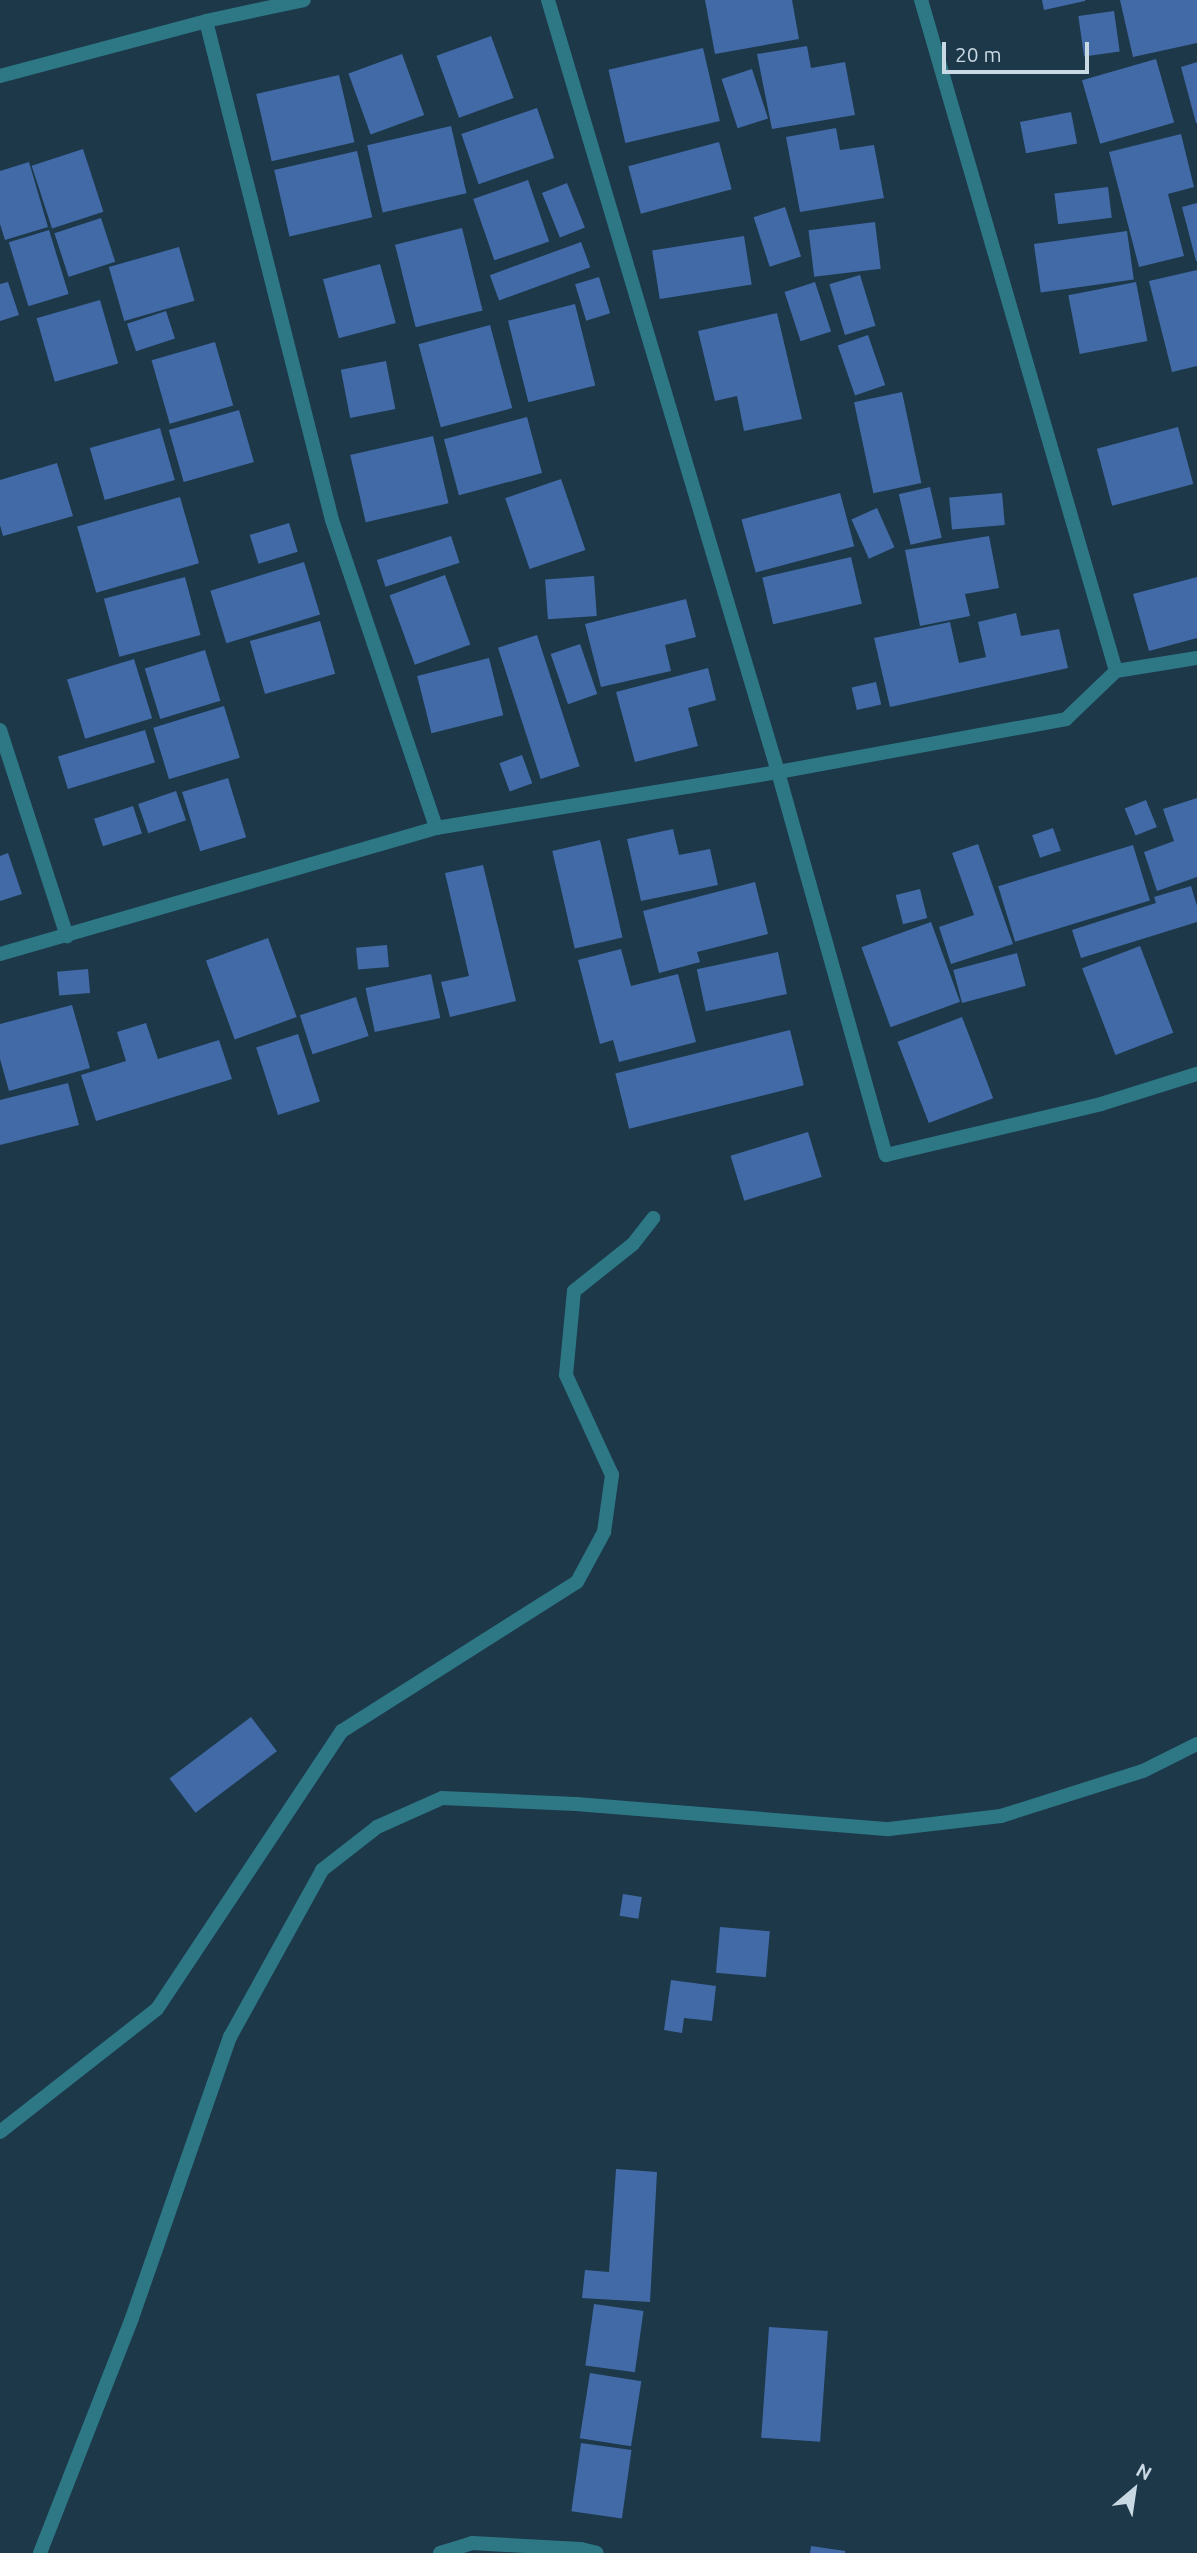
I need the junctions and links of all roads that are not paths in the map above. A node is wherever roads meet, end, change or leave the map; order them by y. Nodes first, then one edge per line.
1 (304, 0) edge
2 (548, 0) edge
3 (921, 0) edge
4 (206, 21) junction
5 (0, 76) edge
6 (1197, 657) edge
7 (1116, 671) junction
8 (0, 730) edge
9 (778, 772) junction
10 (436, 828) junction
11 (67, 936) junction
12 (0, 954) edge
13 (1197, 1074) edge
14 (653, 1218) dead end
15 (1197, 1744) edge
16 (0, 2132) edge
17 (40, 2553) edge
18 (440, 2553) edge
19 (597, 2553) edge

1 - 4 street
2 - 9 street
3 - 7 street
4 - 5 street
4 - 10 street
6 - 7 street
7 - 9 street
8 - 11 street
9 - 10 street
9 - 13 street
10 - 11 street
11 - 12 street
14 - 16 street
15 - 17 street
18 - 19 street

